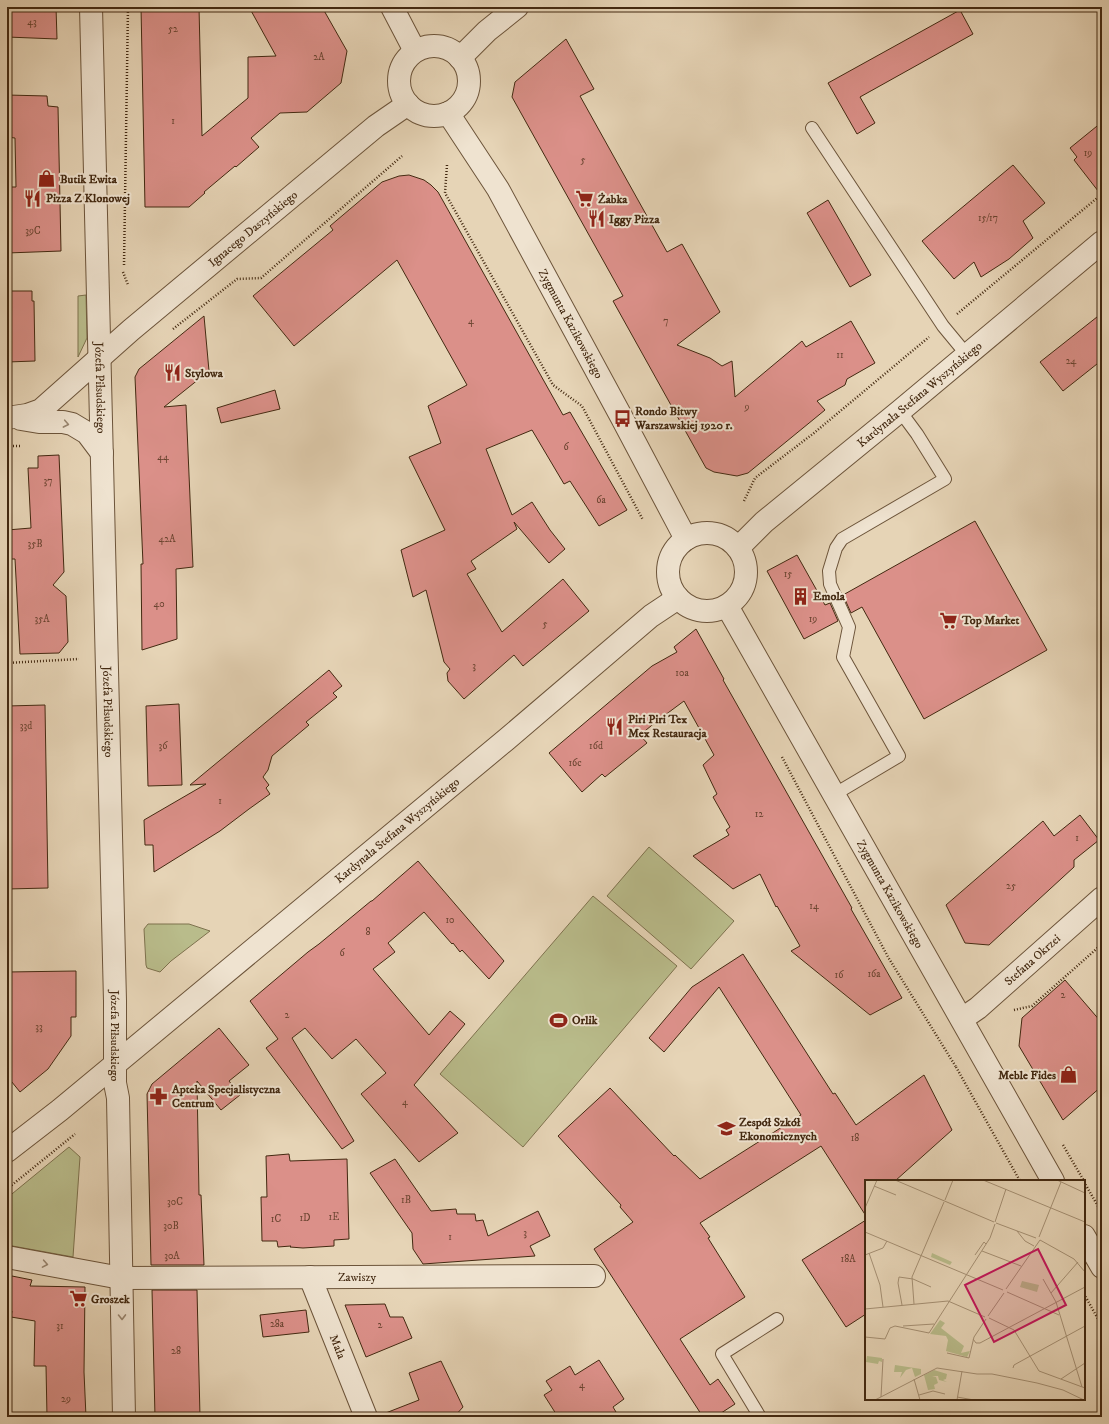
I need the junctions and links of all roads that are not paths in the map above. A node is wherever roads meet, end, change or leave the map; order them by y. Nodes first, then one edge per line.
1 (91, 7) edge
2 (392, 7) edge
3 (517, 7) edge
4 (416, 51) junction
5 (460, 58) junction
6 (408, 104) junction
7 (448, 113) junction
8 (812, 128) dead end
9 (1102, 242) edge
10 (967, 355) junction
11 (100, 356) junction
12 (900, 411) junction
13 (10, 418) edge
14 (102, 453) junction
15 (686, 539) junction
16 (738, 548) junction
17 (678, 598) junction
18 (727, 606) junction
19 (835, 794) junction
20 (1102, 898) edge
21 (962, 1019) junction
22 (115, 1063) junction
23 (7, 1151) edge
24 (1052, 1180) edge
25 (1085, 1238) edge
26 (7, 1257) edge
27 (1102, 1267) edge
28 (594, 1276) dead end
29 (310, 1277) junction
30 (121, 1278) junction
31 (777, 1319) dead end
32 (124, 1417) edge
33 (366, 1417) edge
34 (760, 1417) edge

1 - 11 street, Józefa Piłsudskiego
2 - 4 street
3 - 5 street
4 - 5 street
4 - 6 street
5 - 7 street
6 - 7 street
6 - 11 street, Ignacego Daszyńskiego
7 - 15 street, Zygmunta Kazikowskiego
8 - 10 lane
9 - 10 street, Kardynała Stefana Wyszyńskiego
10 - 12 street, Kardynała Stefana Wyszyńskiego
11 - 13 street, Ignacego Daszyńskiego
11 - 14 street, Józefa Piłsudskiego
12 - 16 street, Kardynała Stefana Wyszyńskiego
12 - 19 lane
13 -> 14 street
14 - 22 street, Józefa Piłsudskiego
15 - 16 street
15 - 17 street
16 - 18 street
17 - 18 street
17 - 22 street, Kardynała Stefana Wyszyńskiego
18 - 19 street, Zygmunta Kazikowskiego
19 - 21 street, Zygmunta Kazikowskiego
20 - 21 street, Stefana Okrzei
21 - 24 street, Zygmunta Kazikowskiego
22 - 23 street, Kardynała Stefana Wyszyńskiego
22 - 30 street, Józefa Piłsudskiego
25 - 27 street
26 -> 30 street, Zawiszy
28 - 29 street, Zawiszy
29 - 30 street, Zawiszy
29 - 33 street, Mała
30 -> 32 street, Józefa Piłsudskiego
31 - 34 lane

